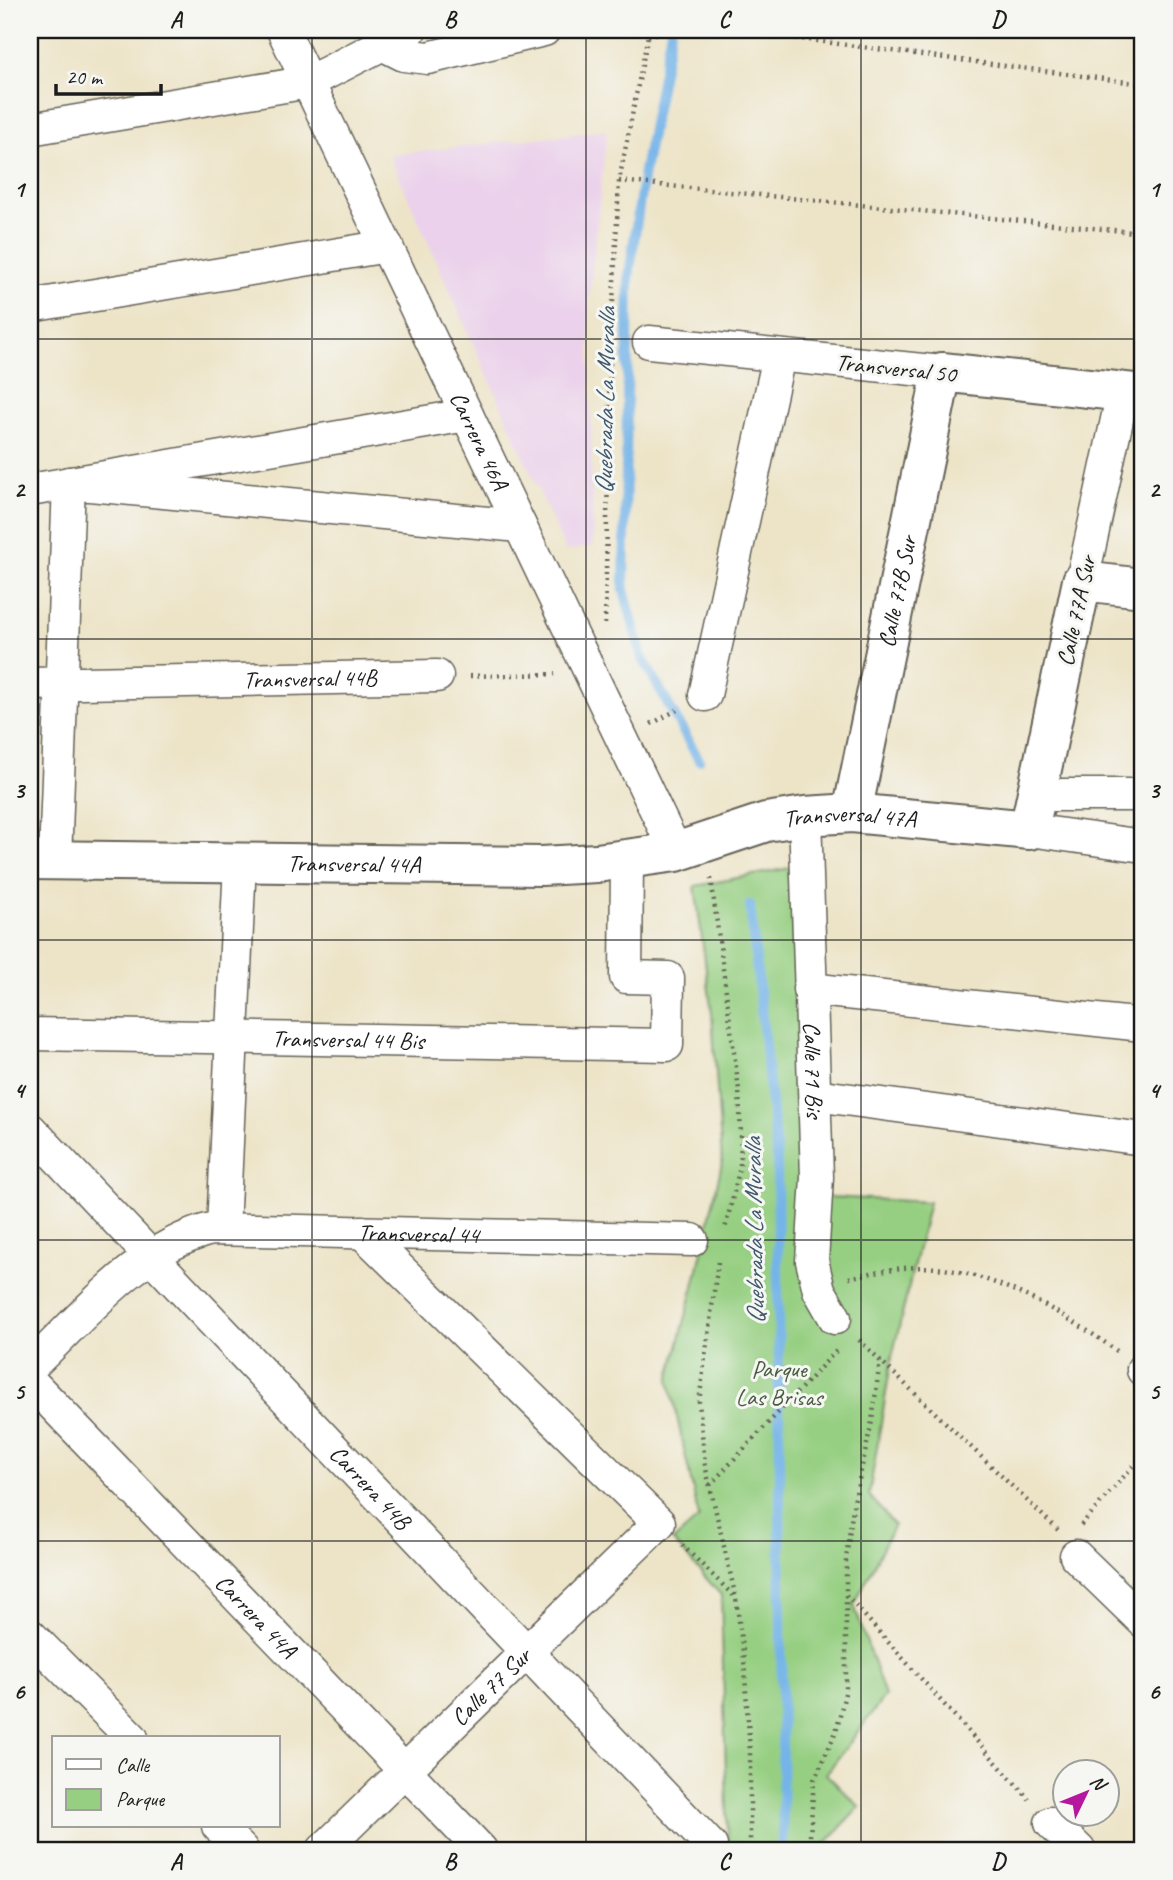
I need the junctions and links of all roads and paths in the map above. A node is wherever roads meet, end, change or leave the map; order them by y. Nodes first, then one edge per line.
1 (284, 30) edge
2 (410, 30) edge
3 (544, 30) edge
4 (669, 30) edge
5 (733, 30) edge
6 (648, 33) edge
7 (382, 44) junction
8 (309, 82) junction
9 (1143, 84) edge
10 (30, 129) edge
11 (619, 181) junction
12 (1143, 233) edge
13 (387, 246) junction
14 (30, 306) edge
15 (649, 342) dead end
16 (779, 356) junction
17 (942, 372) junction
18 (1133, 393) edge
19 (467, 415) junction
20 (69, 483) junction
21 (30, 490) edge
22 (520, 526) junction
23 (1082, 581) junction
24 (1143, 588) edge
25 (605, 634) dead end
26 (591, 673) junction
27 (437, 676) joint
28 (30, 684) edge
29 (62, 684) junction
30 (692, 702) joint
31 (654, 722) dead end
32 (1143, 795) edge
33 (852, 813) junction
34 (1033, 813) junction
35 (805, 816) junction
36 (1143, 846) edge
37 (692, 848) junction
38 (43, 860) edge
39 (627, 860) junction
40 (240, 862) junction
41 (809, 989) junction
42 (1143, 1025) edge
43 (30, 1034) edge
44 (232, 1038) junction
45 (815, 1094) junction
46 (30, 1129) edge
47 (1143, 1139) edge
48 (223, 1229) junction
49 (362, 1232) junction
50 (724, 1233) dead end
51 (706, 1246) joint
52 (149, 1255) junction
53 (818, 1290) junction
54 (844, 1326) junction
55 (880, 1361) junction
56 (30, 1367) edge
57 (1143, 1369) edge
58 (30, 1381) edge
59 (1143, 1455) edge
60 (710, 1485) junction
61 (659, 1523) junction
62 (1072, 1548) junction
63 (846, 1595) junction
64 (736, 1598) junction
65 (1143, 1621) edge
66 (30, 1635) edge
67 (527, 1651) junction
68 (130, 1736) edge
69 (405, 1771) junction
70 (1050, 1822) edge
71 (220, 1828) edge
72 (1056, 1828) edge
73 (711, 1846) dead end
74 (242, 1850) edge
75 (323, 1850) edge
76 (481, 1850) edge
77 (750, 1850) edge
78 (809, 1850) edge
79 (1079, 1850) edge

1 - 8 street, Carrera 46A
2 - 7 street
3 - 7 street
4 - 6 path
5 - 9 path
6 - 11 path
7 - 8 street
8 - 10 street
8 - 13 street, Carrera 46A
11 - 12 path
11 - 25 path
13 - 14 street
13 - 19 street, Carrera 46A
15 - 16 street, Transversal 50
16 - 17 street, Transversal 50
16 - 30 street
17 - 18 street, Transversal 50
17 - 33 street, Calle 77B Sur
18 - 23 street, Calle 77A Sur
19 - 20 street
19 - 22 street, Carrera 46A
20 - 21 street
20 - 22 street
20 - 29 street
22 - 26 street, Carrera 46A
23 - 24 street
23 - 34 street, Calle 77A Sur
26 - 27 path
26 - 37 street, Carrera 46A
27 - 29 street, Transversal 44B
28 - 29 street, Transversal 44B
29 - 38 street
30 - 31 path
32 - 34 street, Transversal 47A
33 - 34 street, Transversal 47A
33 - 35 street, Transversal 47A
34 - 36 street
35 - 37 street, Transversal 47A
35 - 41 street, Calle 71 Bis
37 - 39 street, Transversal 44A
37 - 50 path
38 - 40 street, Transversal 44A
39 - 40 street, Transversal 44A
39 - 44 street, Transversal 44 Bis
40 - 44 street
41 - 42 street
41 - 45 street, Calle 71 Bis
43 - 44 street, Transversal 44 Bis
44 - 48 street
45 - 47 street
45 - 53 street, Calle 71 Bis
46 - 52 street, Carrera 44B
48 - 49 street, Transversal 44
48 - 52 street, Transversal 44
49 - 51 street, Transversal 44
49 - 61 street
51 - 60 path
52 - 56 street, Transversal 44
52 - 67 street, Carrera 44B
53 - 54 street, Calle 71 Bis
53 - 57 path
54 - 55 path
54 - 60 path
55 - 62 path
55 - 63 path
58 - 69 street, Carrera 44A
59 - 62 path
60 - 64 path
61 - 64 path
61 - 67 street, Calle 77 Sur
62 - 65 street
63 - 70 path
63 - 78 path
64 - 77 path
66 - 68 street
67 - 69 street, Calle 77 Sur
67 - 73 street, Carrera 44B
69 - 75 street, Calle 77 Sur
69 - 76 street, Carrera 44A
71 - 74 street
72 - 79 street

